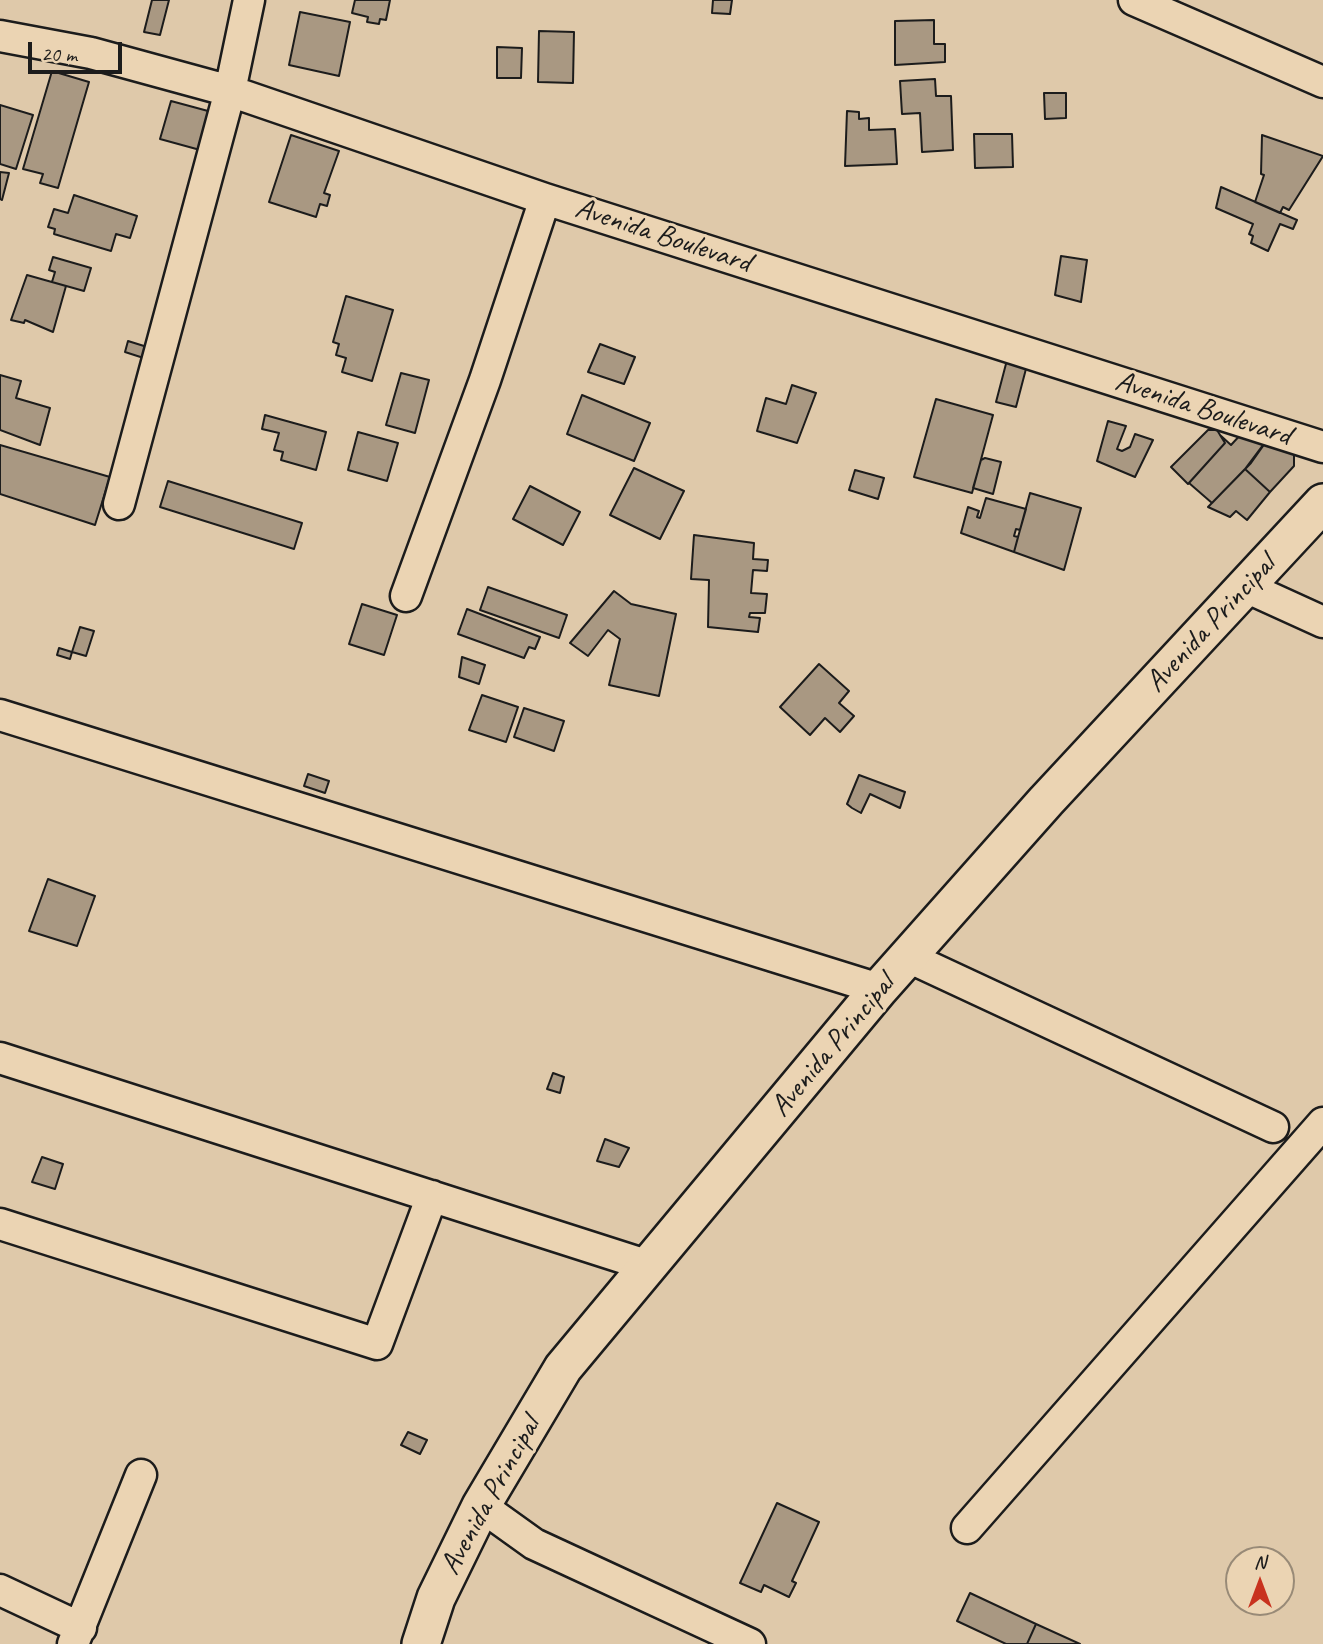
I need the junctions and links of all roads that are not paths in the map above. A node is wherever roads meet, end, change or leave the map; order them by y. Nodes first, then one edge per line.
1 (249, 0) edge
2 (1134, 0) edge
3 (0, 36) edge
4 (1323, 82) edge
5 (230, 91) junction
6 (545, 199) junction
7 (1323, 447) edge
8 (1323, 503) edge
9 (120, 504) dead end
10 (1246, 587) junction
11 (406, 596) dead end
12 (1323, 622) edge
13 (0, 715) edge
14 (908, 957) junction
15 (879, 989) junction
16 (0, 1058) edge
17 (1323, 1124) edge
18 (1273, 1127) dead end
19 (432, 1196) junction
20 (0, 1224) edge
21 (649, 1266) junction
22 (141, 1475) dead end
23 (481, 1506) junction
24 (967, 1528) dead end
25 (0, 1590) edge
26 (77, 1636) edge
27 (421, 1644) edge
28 (750, 1644) edge

1 - 5 street
2 - 4 street
3 - 5 street, Avenida Boulevard
5 - 6 street, Avenida Boulevard
5 - 9 street
6 - 7 street, Avenida Boulevard
6 - 11 street
8 - 10 street, Avenida Principal
10 - 12 street
10 - 14 street, Avenida Principal
13 - 15 street
14 - 15 street, Avenida Principal
14 - 18 street
15 - 21 street, Avenida Principal
16 - 19 street
17 - 24 street
19 - 20 street
19 - 21 street
21 - 23 street, Avenida Principal
22 - 26 street
23 - 27 street, Avenida Principal
23 - 28 street
25 - 26 street

